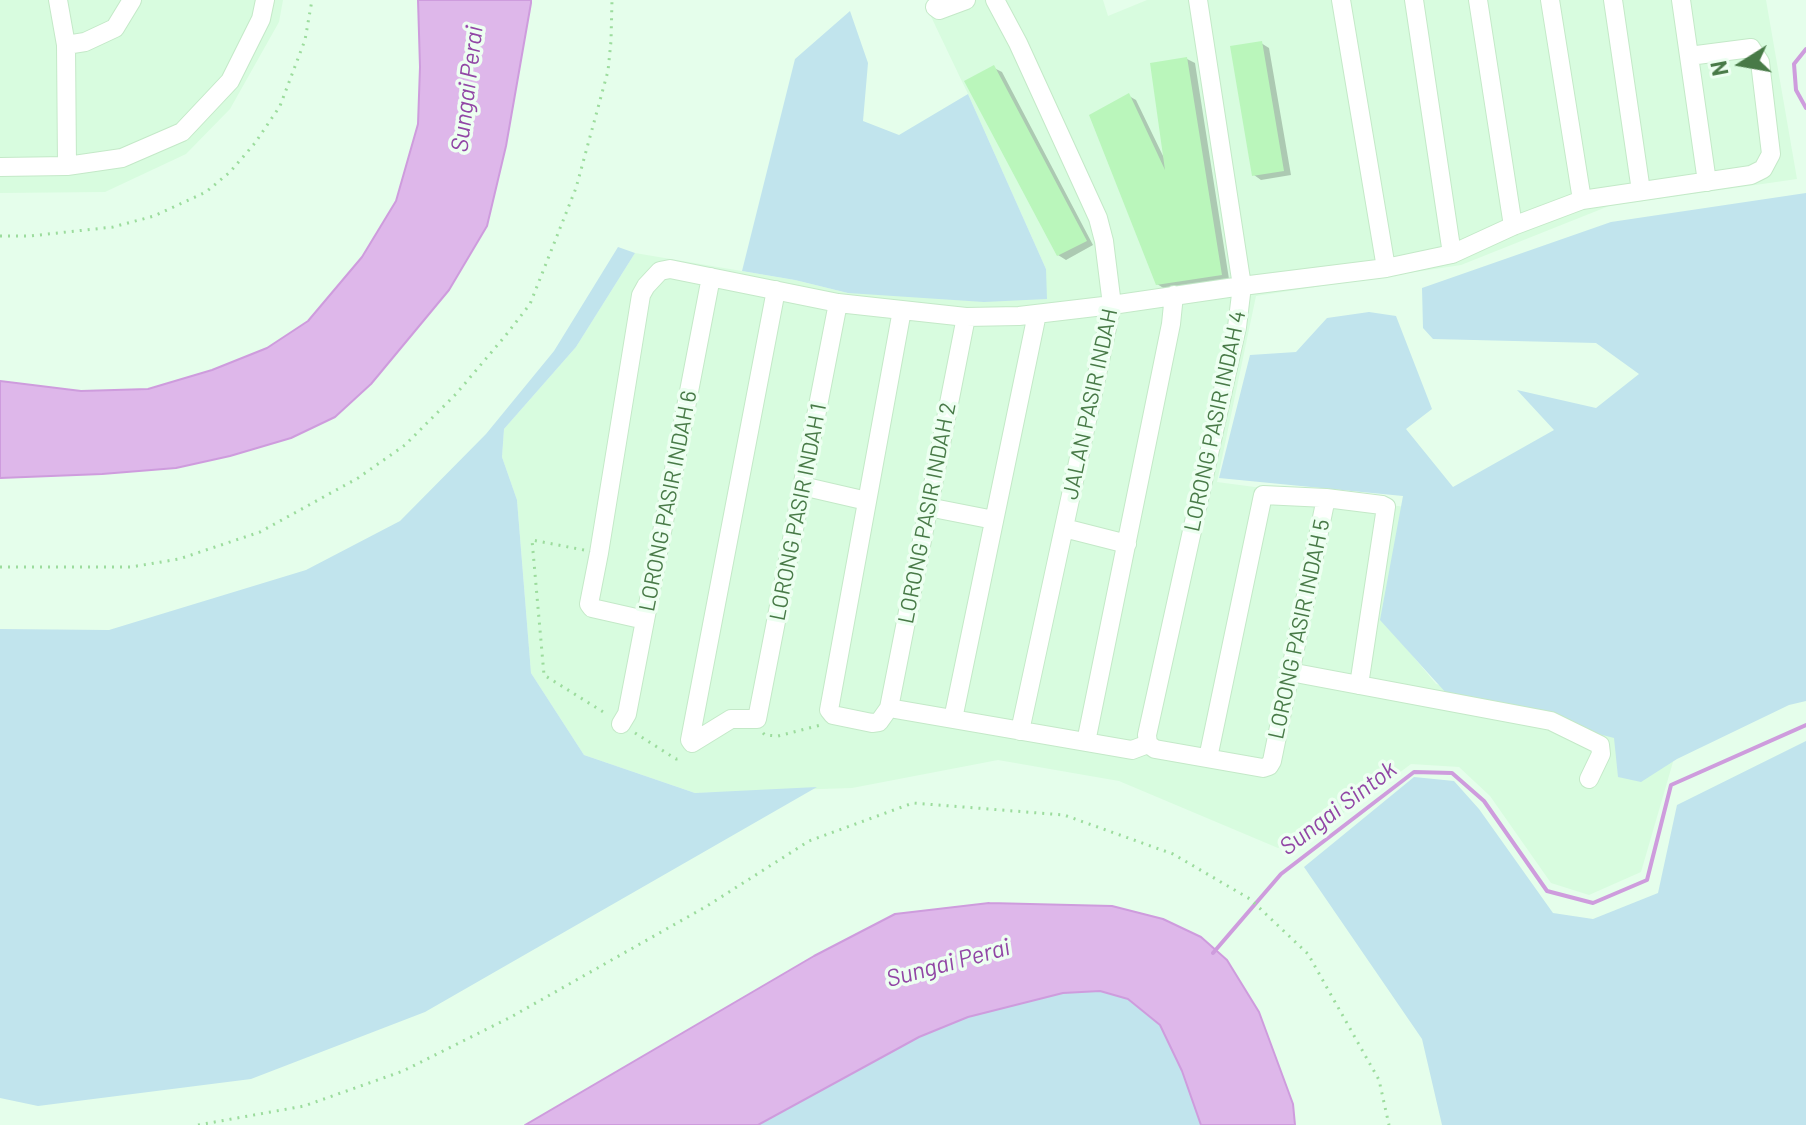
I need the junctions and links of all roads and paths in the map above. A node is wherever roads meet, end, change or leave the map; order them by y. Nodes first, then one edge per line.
1 (58, 0) edge
2 (132, 0) edge
3 (265, 0) edge
4 (312, 0) edge
5 (612, 0) edge
6 (966, 0) edge
7 (995, 0) edge
8 (1198, 0) edge
9 (1341, 0) edge
10 (1414, 0) edge
11 (1478, 0) edge
12 (1550, 0) edge
13 (1613, 0) edge
14 (1681, 0) edge
15 (935, 7) dead end
16 (66, 45) junction
17 (1689, 56) junction
18 (67, 166) junction
19 (0, 167) edge
20 (1707, 182) junction
21 (1641, 191) junction
22 (1582, 200) junction
23 (1513, 226) junction
24 (0, 236) edge
25 (1452, 254) junction
26 (1386, 268) junction
27 (711, 277) junction
28 (1242, 286) junction
29 (776, 290) junction
30 (1174, 295) junction
31 (838, 303) junction
32 (1112, 305) junction
33 (902, 310) junction
34 (1037, 314) junction
35 (966, 317) junction
36 (802, 486) junction
37 (1326, 498) junction
38 (867, 501) junction
39 (928, 507) junction
40 (994, 520) junction
41 (1064, 528) junction
42 (1127, 544) junction
43 (599, 553) junction
44 (0, 567) edge
45 (645, 620) junction
46 (1290, 672) junction
47 (1359, 685) junction
48 (889, 708) junction
49 (833, 715) junction
50 (953, 719) junction
51 (755, 721) junction
52 (621, 724) junction
53 (1020, 731) junction
54 (1086, 742) junction
55 (692, 743) junction
56 (1148, 744) junction
57 (1208, 758) junction
58 (1589, 779) dead end
59 (198, 1125) edge
60 (1389, 1125) edge

1 - 16 street
2 - 16 street
3 - 18 street
4 - 24 path
5 - 44 path
6 - 15 street
7 - 32 street, JALAN PASIR INDAH
8 - 28 street, LORONG PASIR INDAH 4
9 - 26 street
10 - 25 street
11 - 23 street
12 - 22 street
13 - 21 street
14 - 17 street
16 - 18 street
17 - 20 street
17 - 20 street
18 - 19 street
20 - 21 street
21 - 22 street
22 - 23 street
23 - 25 street
25 - 26 street
26 - 28 street
27 - 29 street
27 - 43 street
27 - 45 street, LORONG PASIR INDAH 6
28 - 30 street
28 - 56 street, LORONG PASIR INDAH 4
29 - 31 street
29 - 55 street
30 - 32 street
30 - 42 street
31 - 33 street
31 - 36 street, LORONG PASIR INDAH 1
32 - 34 street
32 - 41 street, JALAN PASIR INDAH
33 - 35 street
33 - 38 street
34 - 35 street
34 - 40 street
35 - 39 street, LORONG PASIR INDAH 2
36 - 38 street
36 - 51 street, LORONG PASIR INDAH 1
37 - 46 street, LORONG PASIR INDAH 5
37 - 47 street
37 - 57 street
38 - 49 street
39 - 40 street
39 - 48 street, LORONG PASIR INDAH 2
40 - 50 street
41 - 42 street
41 - 53 street, JALAN PASIR INDAH
42 - 54 street
43 - 45 street
43 - 52 path
45 - 52 street, LORONG PASIR INDAH 6
46 - 47 street
46 - 57 street, LORONG PASIR INDAH 5
47 - 58 street
48 - 49 street
48 - 50 street
49 - 51 path
50 - 53 street
51 - 55 street
52 - 55 path
53 - 54 street
54 - 56 street
56 - 57 street
59 - 60 path

